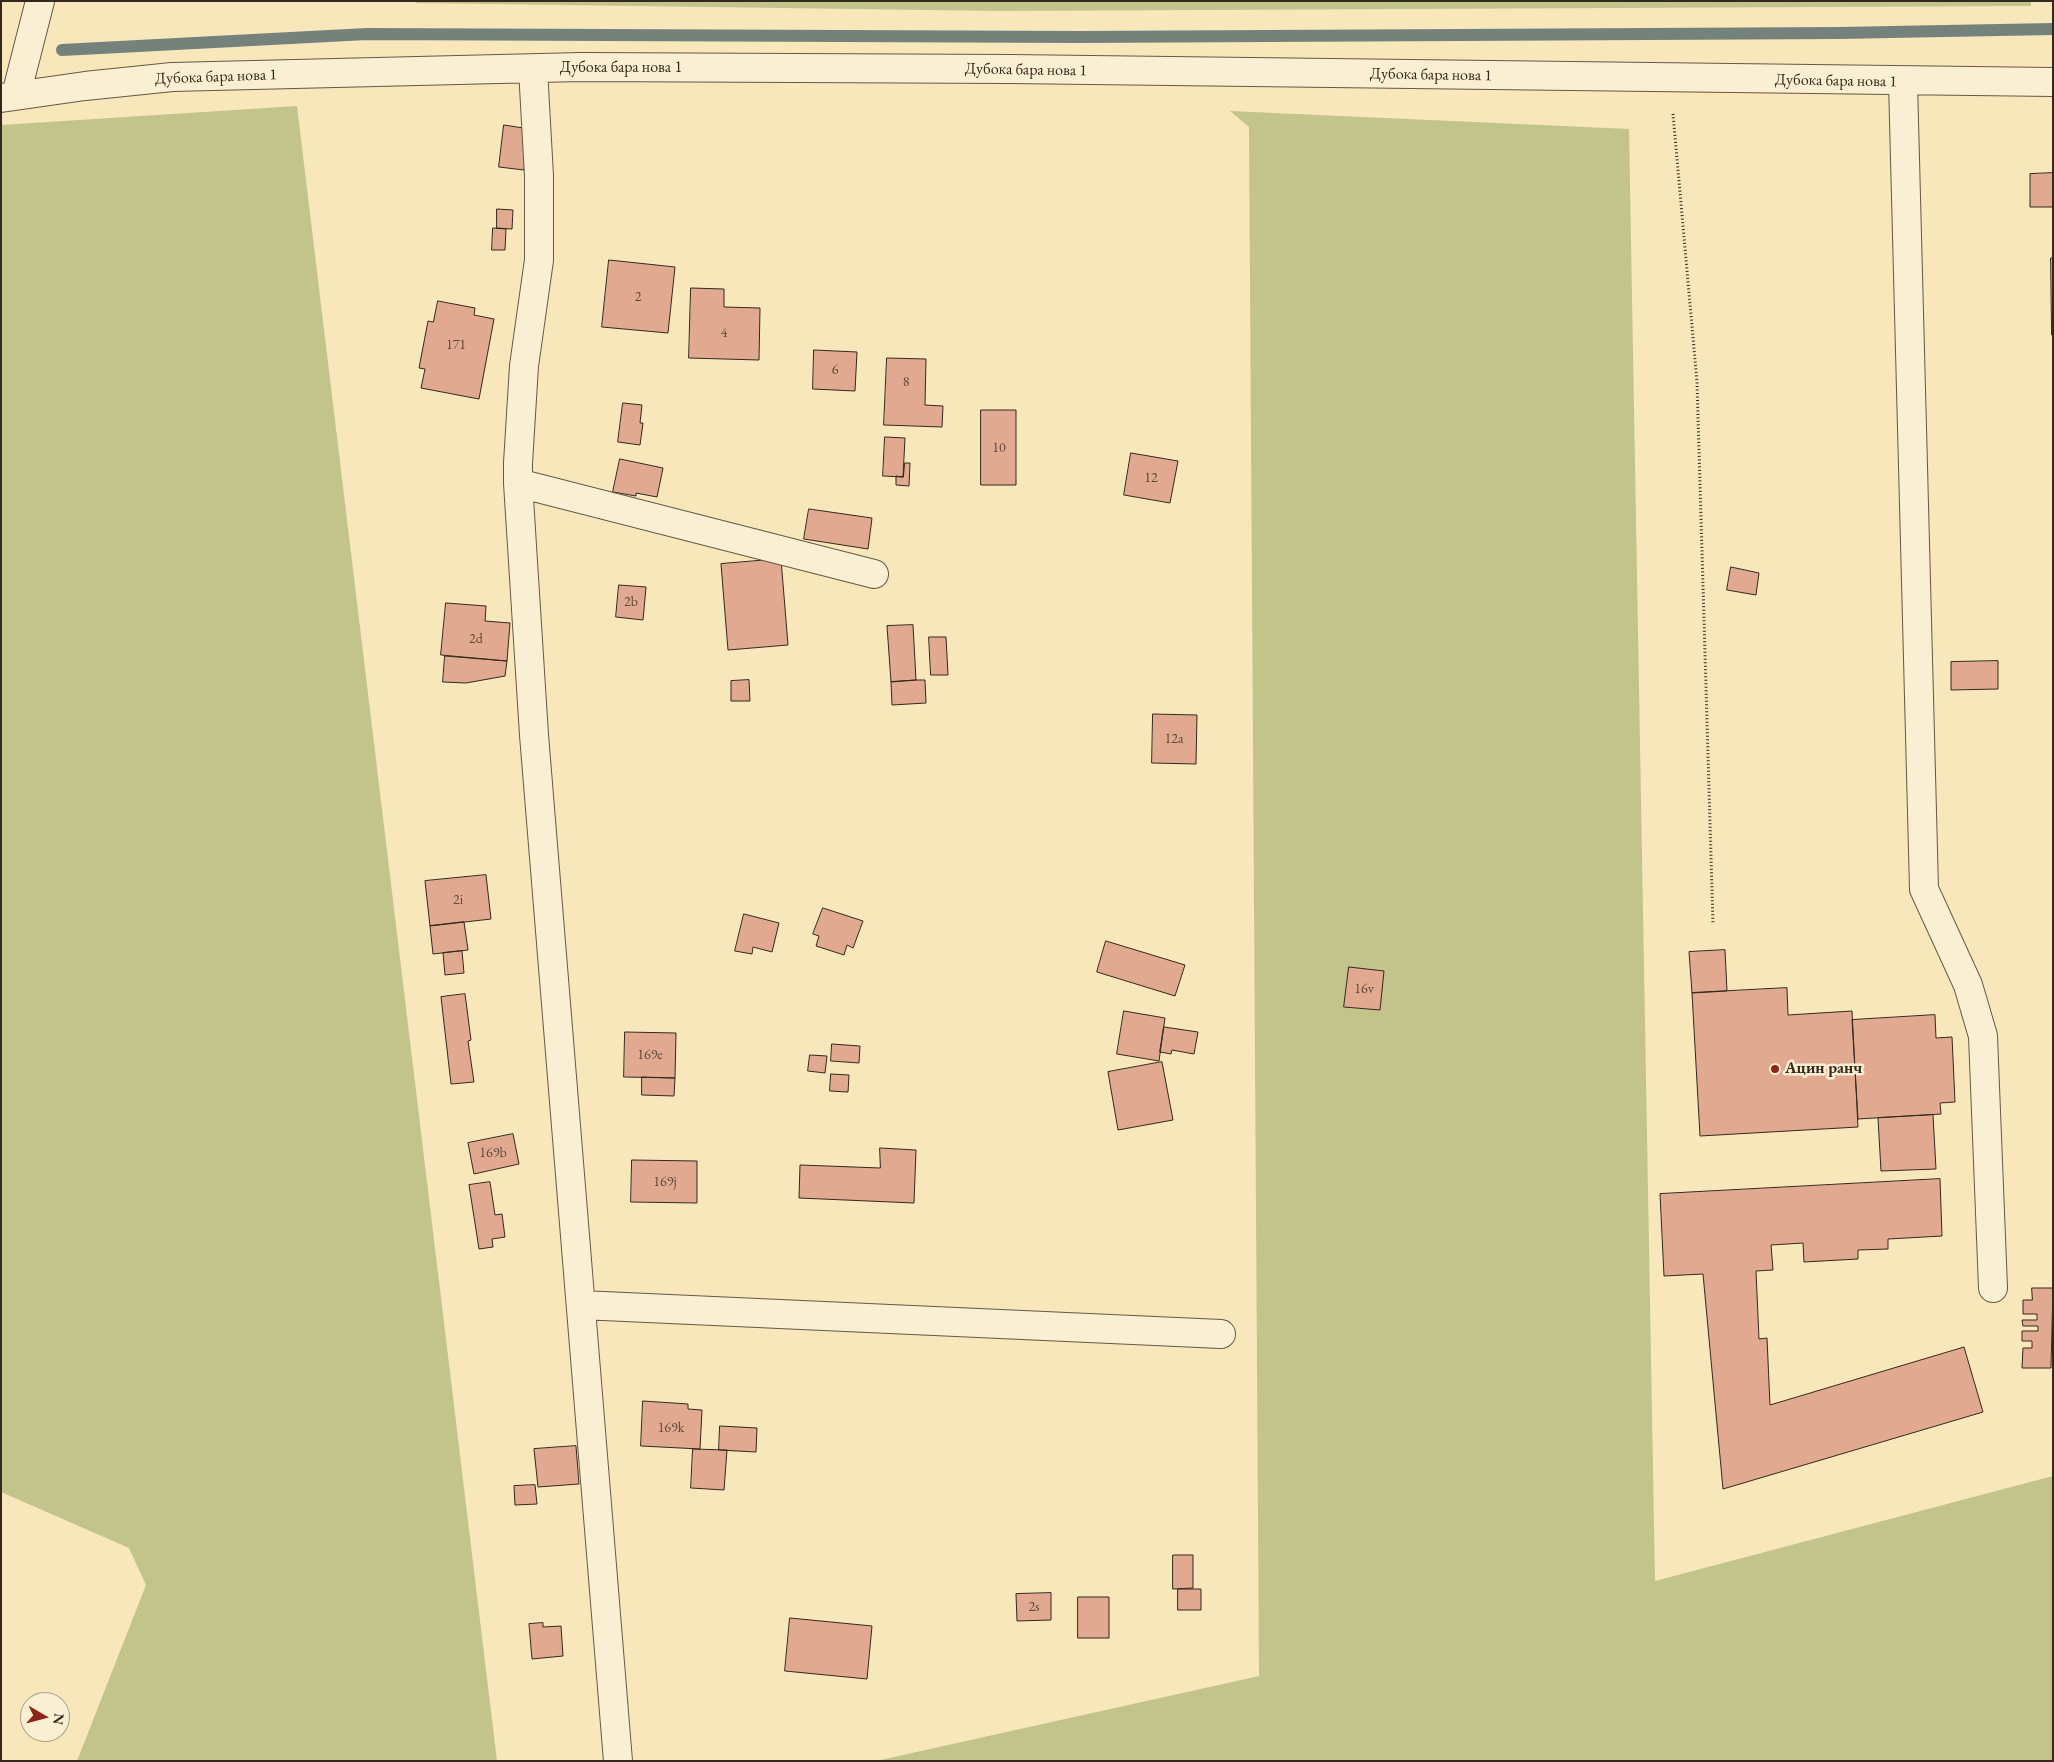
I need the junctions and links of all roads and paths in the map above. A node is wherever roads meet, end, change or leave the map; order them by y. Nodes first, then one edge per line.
1 (40, 1) edge
2 (533, 69) junction
3 (1670, 78) junction
4 (1903, 82) junction
5 (2053, 82) edge
6 (9, 97) edge
7 (518, 484) junction
8 (874, 574) dead end
9 (1713, 924) dead end
10 (1993, 1288) dead end
11 (581, 1305) junction
12 (1221, 1334) dead end
13 (618, 1761) edge

1 - 6 street
2 - 3 street, Дубока бара нова 1
2 - 6 street, Дубока бара нова 1
2 - 7 street
3 - 4 street, Дубока бара нова 1
3 - 9 path
4 - 5 street, Дубока бара нова 1
4 - 10 street
7 - 8 street
7 - 11 street
11 - 12 street
11 - 13 street

